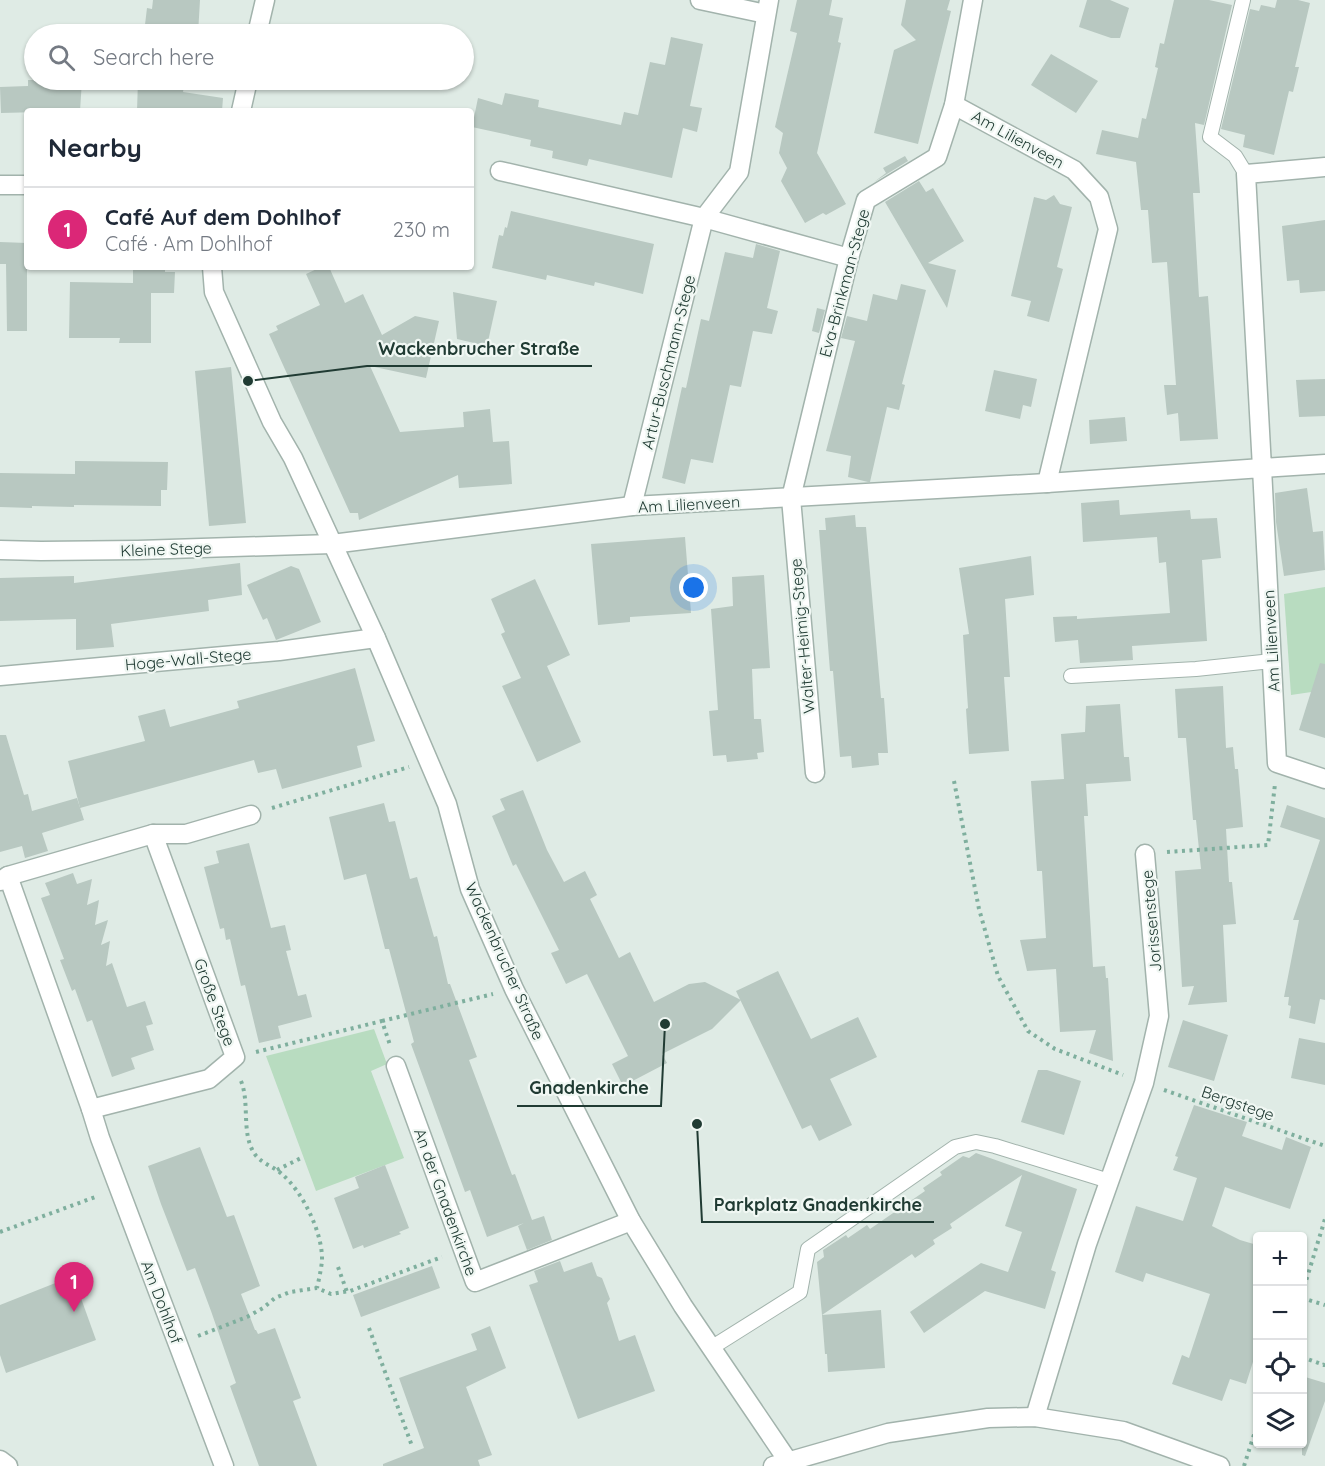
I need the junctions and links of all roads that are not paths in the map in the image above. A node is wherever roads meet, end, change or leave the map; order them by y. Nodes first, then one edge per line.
1 (265, 0) edge
2 (700, 0) edge
3 (974, 0) edge
4 (1243, 0) edge
5 (767, 7) edge
6 (259, 24) edge
7 (246, 90) edge
8 (954, 105) junction
9 (242, 108) edge
10 (1325, 167) edge
11 (500, 171) dead end
12 (1246, 174) junction
13 (0, 185) edge
14 (24, 185) edge
15 (704, 218) junction
16 (849, 258) junction
17 (212, 270) edge
18 (1325, 464) edge
19 (1262, 468) junction
20 (1047, 483) junction
21 (791, 498) junction
22 (632, 506) junction
23 (332, 544) junction
24 (0, 550) edge
25 (376, 638) junction
26 (1272, 661) junction
27 (0, 676) edge
28 (1071, 676) dead end
29 (815, 773) dead end
30 (1325, 779) edge
31 (251, 815) road end
32 (153, 834) junction
33 (1145, 854) road end
34 (4, 879) edge
35 (396, 1066) road end
36 (91, 1109) junction
37 (1109, 1181) junction
38 (631, 1221) junction
39 (711, 1348) junction
40 (1035, 1417) junction
41 (0, 1460) edge
42 (780, 1463) edge
43 (8, 1466) edge
44 (224, 1466) edge
45 (1220, 1466) edge

1 - 6 street
2 - 5 street, Artur-Buschmann-Stege
3 - 8 street, Eva-Brinkman-Stege
4 - 12 lane
5 - 15 street, Artur-Buschmann-Stege
7 - 9 street
8 - 16 street, Eva-Brinkman-Stege
8 - 20 street, Am Lilienveen
10 - 12 street
11 - 15 street
12 - 19 street, Am Lilienveen
13 - 14 street
15 - 16 street
15 - 22 street, Artur-Buschmann-Stege
16 - 21 street, Eva-Brinkman-Stege
17 - 23 street, Wackenbrucher Straße
18 - 19 street
19 - 20 street, Am Lilienveen
19 - 26 street, Am Lilienveen
20 - 21 street, Am Lilienveen
21 - 22 street, Am Lilienveen
21 - 29 street, Walter-Heimig-Stege
22 - 23 street, Am Lilienveen
23 - 24 street, Kleine Stege
23 - 25 street, Wackenbrucher Straße
25 - 27 street, Hoge-Wall-Stege
25 - 38 street, Wackenbrucher Straße
26 - 28 lane
26 - 30 street, Am Lilienveen
31 - 32 street
32 - 34 street
32 - 36 street, Große Stege
33 - 37 street, Jorissenstege
34 - 36 street
35 - 38 street, An der Gnadenkirche
36 - 44 street, Am Dohlhof
37 - 39 lane
37 - 40 street, Jorissenstege
38 - 39 street, Wackenbrucher Straße
39 - 42 street, Wackenbrucher Straße
40 - 42 street
40 - 45 street
41 - 43 street

